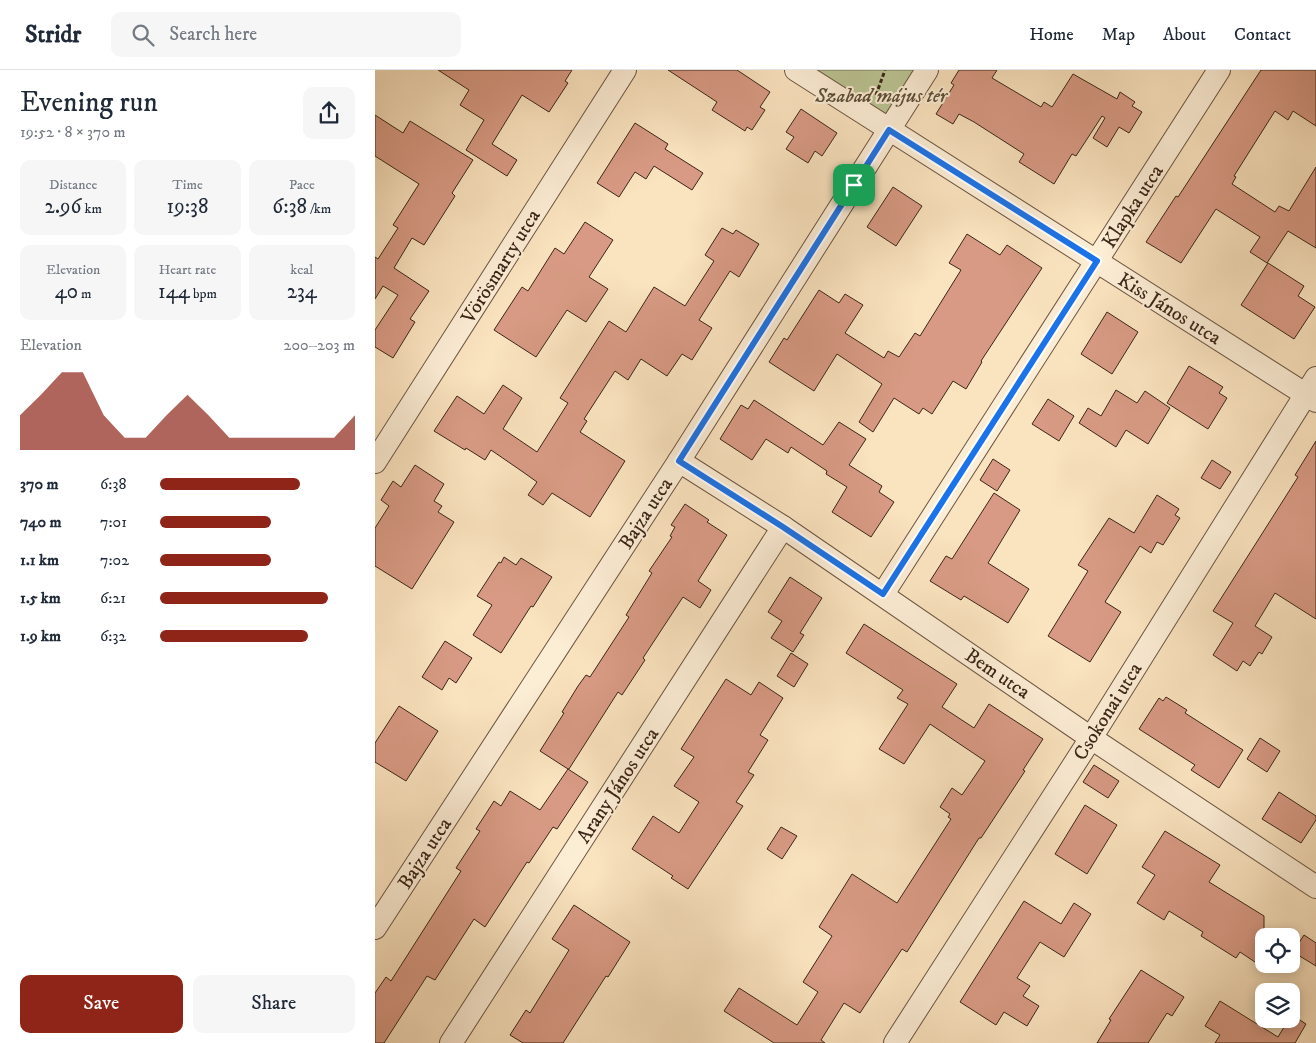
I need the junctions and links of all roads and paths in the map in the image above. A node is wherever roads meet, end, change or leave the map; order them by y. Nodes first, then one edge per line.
1 (625, 70) edge
2 (796, 70) edge
3 (927, 70) edge
4 (1219, 70) edge
5 (889, 130) junction
6 (1097, 261) junction
7 (1313, 391) edge
8 (679, 461) junction
9 (375, 462) edge
10 (783, 527) junction
11 (883, 594) junction
12 (1091, 738) junction
13 (1316, 887) edge
14 (375, 928) edge
15 (451, 1043) edge
16 (895, 1043) edge

1 - 9 street, Vörösmarty utca
2 - 5 street, Kiss János utca
3 - 5 street, Bajza utca
4 - 6 street, Klapka utca
5 - 6 street, Kiss János utca
5 - 8 street, Bajza utca
6 - 7 street, Kiss János utca
6 - 11 street, Klapka utca
7 - 12 street, Csokonai utca
8 - 10 street, Bem utca
8 - 14 street, Bajza utca
10 - 11 street, Bem utca
10 - 15 street, Arany János utca
11 - 12 street, Bem utca
12 - 13 street, Bem utca
12 - 16 street, Csokonai utca

